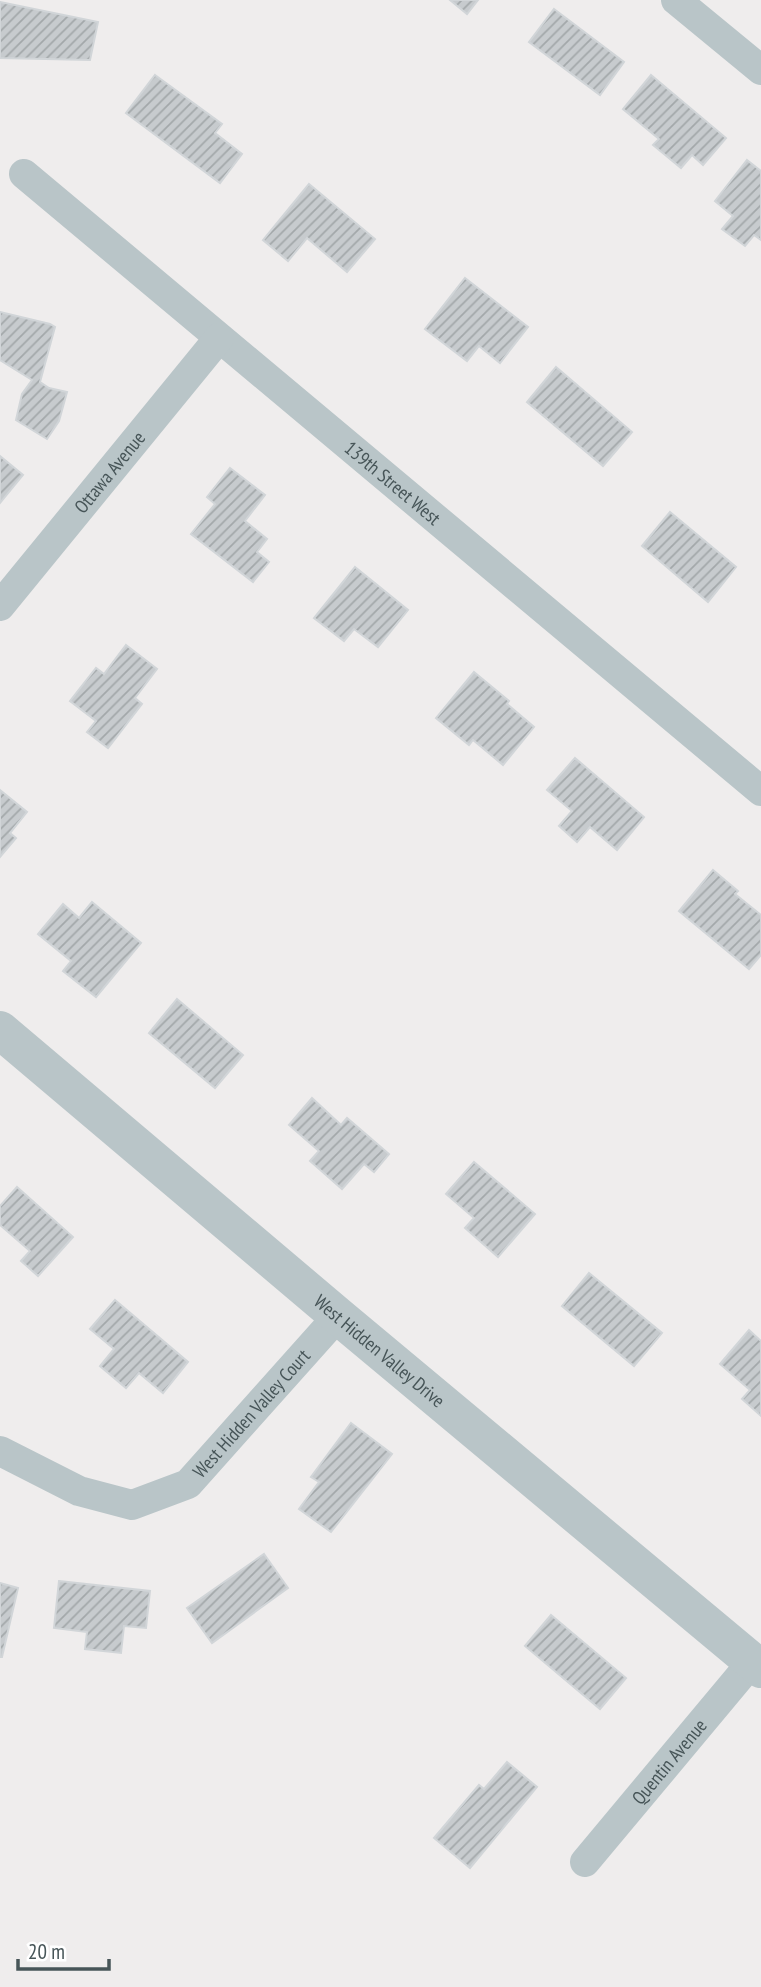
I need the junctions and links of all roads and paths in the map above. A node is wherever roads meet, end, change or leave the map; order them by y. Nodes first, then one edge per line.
1 (676, 0) edge
2 (761, 70) edge
3 (24, 174) dead end
4 (219, 338) junction
5 (0, 606) edge
6 (761, 791) edge
7 (0, 1030) edge
8 (338, 1316) junction
9 (0, 1451) edge
10 (757, 1665) edge
11 (585, 1862) dead end

1 - 2 street
3 - 4 street, 139th Street West
4 - 5 street, Ottawa Avenue
4 - 6 street, 139th Street West
7 - 8 street, West Hidden Valley Drive
8 - 9 street, West Hidden Valley Court
8 - 10 street, West Hidden Valley Drive
10 - 11 street, Quentin Avenue

